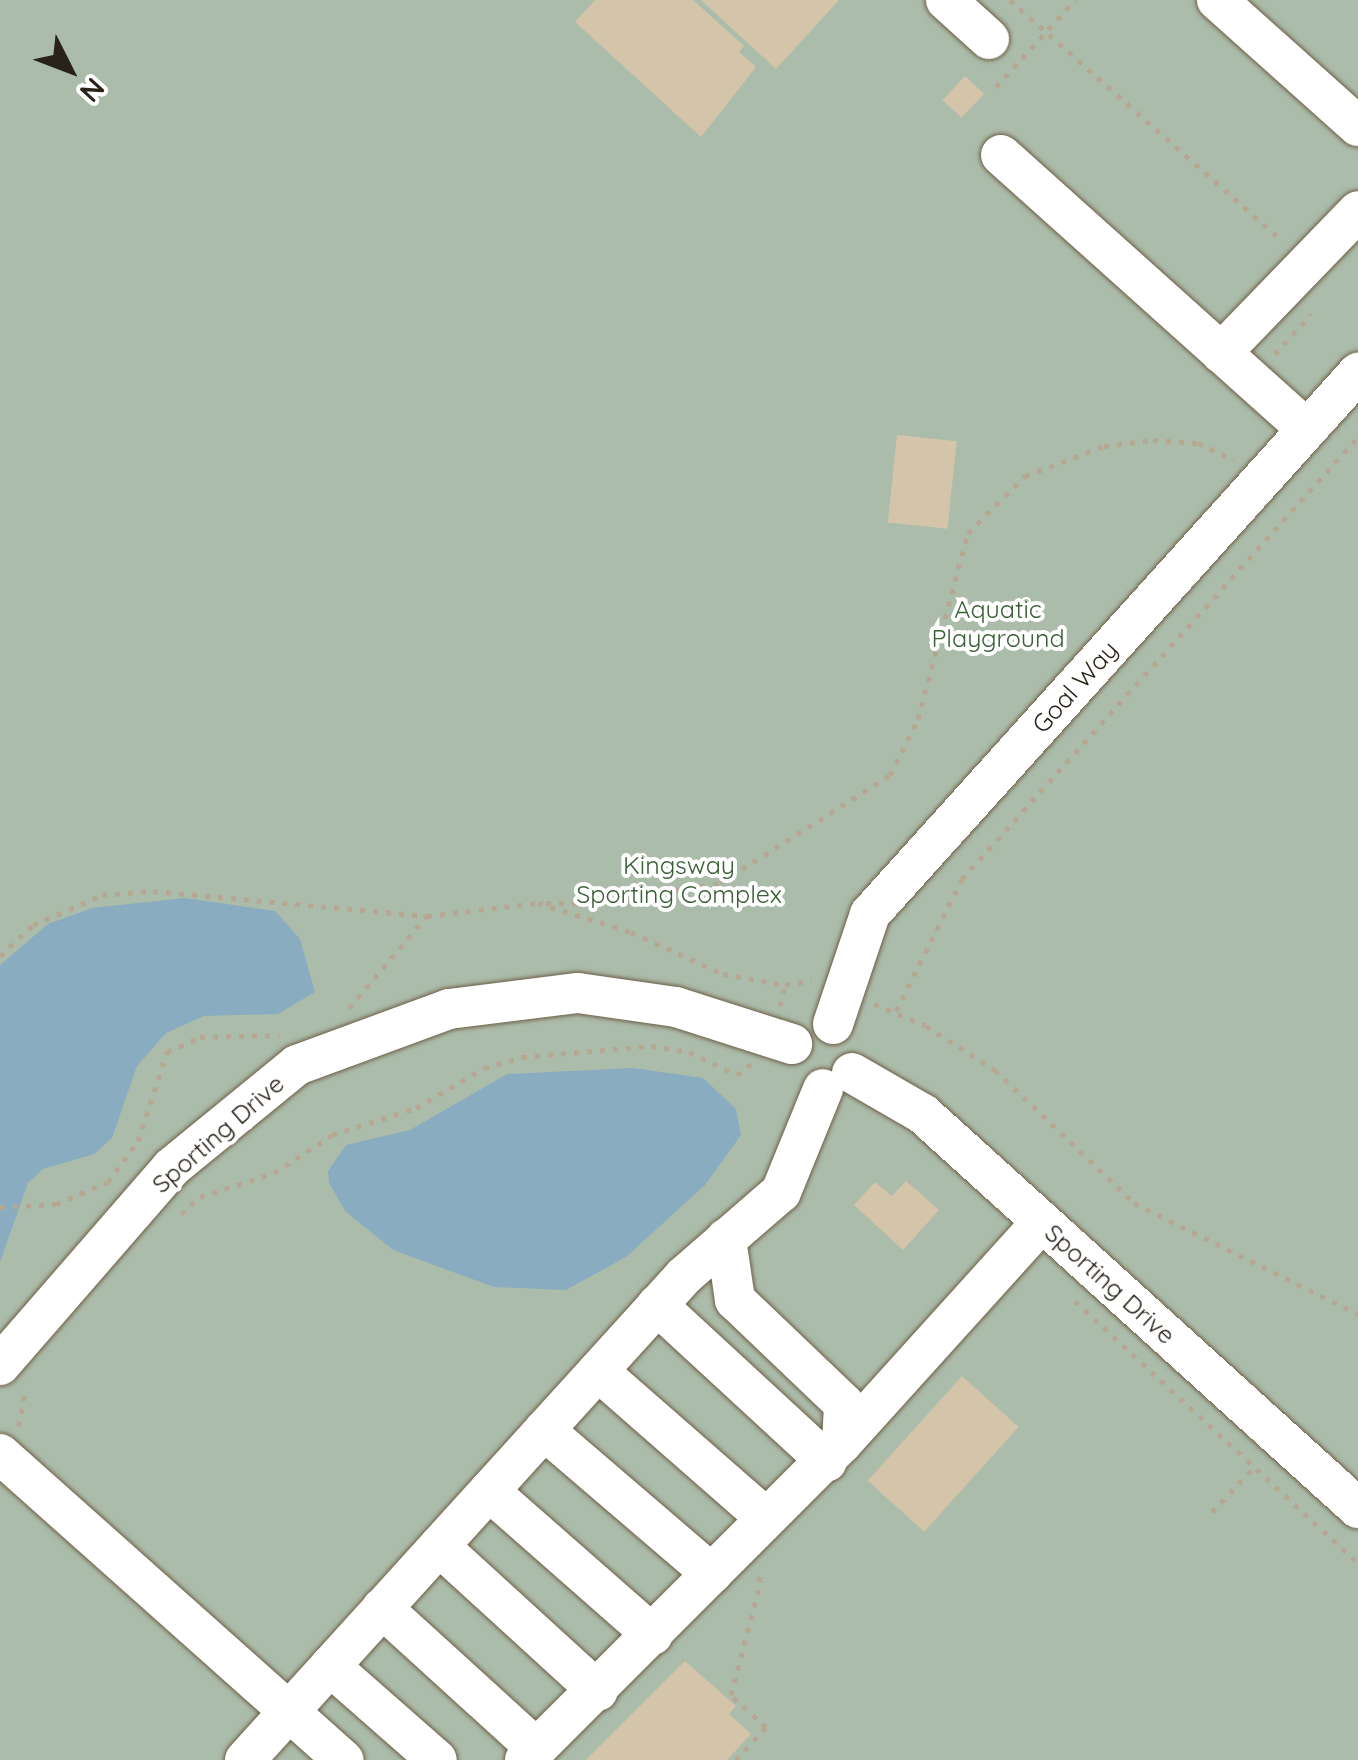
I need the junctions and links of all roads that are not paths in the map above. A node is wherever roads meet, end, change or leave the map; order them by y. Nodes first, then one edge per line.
1 (946, 0) edge
2 (1217, 0) edge
3 (989, 38) dead end
4 (1358, 126) edge
5 (1001, 155) dead end
6 (1358, 211) edge
7 (1221, 353) junction
8 (1358, 373) edge
9 (1307, 430) junction
10 (833, 1024) junction
11 (782, 1040) junction
12 (837, 1081) junction
13 (1042, 1222) junction
14 (726, 1239) junction
15 (657, 1306) junction
16 (598, 1371) junction
17 (14, 1372) edge
18 (544, 1430) junction
19 (13, 1447) edge
20 (834, 1452) junction
21 (489, 1491) junction
22 (1358, 1508) edge
23 (766, 1518) junction
24 (439, 1546) junction
25 (731, 1572) junction
26 (382, 1608) junction
27 (653, 1636) junction
28 (330, 1666) junction
29 (598, 1691) junction
30 (290, 1710) junction
31 (531, 1754) edge
32 (247, 1759) edge
33 (344, 1760) edge
34 (436, 1760) edge

1 - 3 lane
2 - 4 lane
5 - 7 lane
6 - 7 lane
7 - 9 lane
8 - 9 lane, Goal Way
9 - 10 lane, Goal Way
10 - 11 lane
10 - 12 lane
11 - 12 lane
11 - 17 lane, Sporting Drive
12 - 13 lane, Sporting Drive
12 - 14 lane
13 - 20 lane
13 - 22 lane, Sporting Drive
14 - 15 lane
14 - 20 lane
15 - 16 lane
15 - 20 lane
16 - 18 lane
16 - 23 lane
18 - 21 lane
18 - 25 lane
19 - 30 lane
20 - 23 lane
21 - 24 lane
21 - 27 lane
23 - 25 lane
24 - 26 lane
24 - 29 lane
25 - 27 lane
26 - 28 lane
26 - 31 lane
27 - 29 lane
28 - 30 lane
28 - 34 lane
29 - 31 lane
30 - 32 lane
30 - 33 lane

